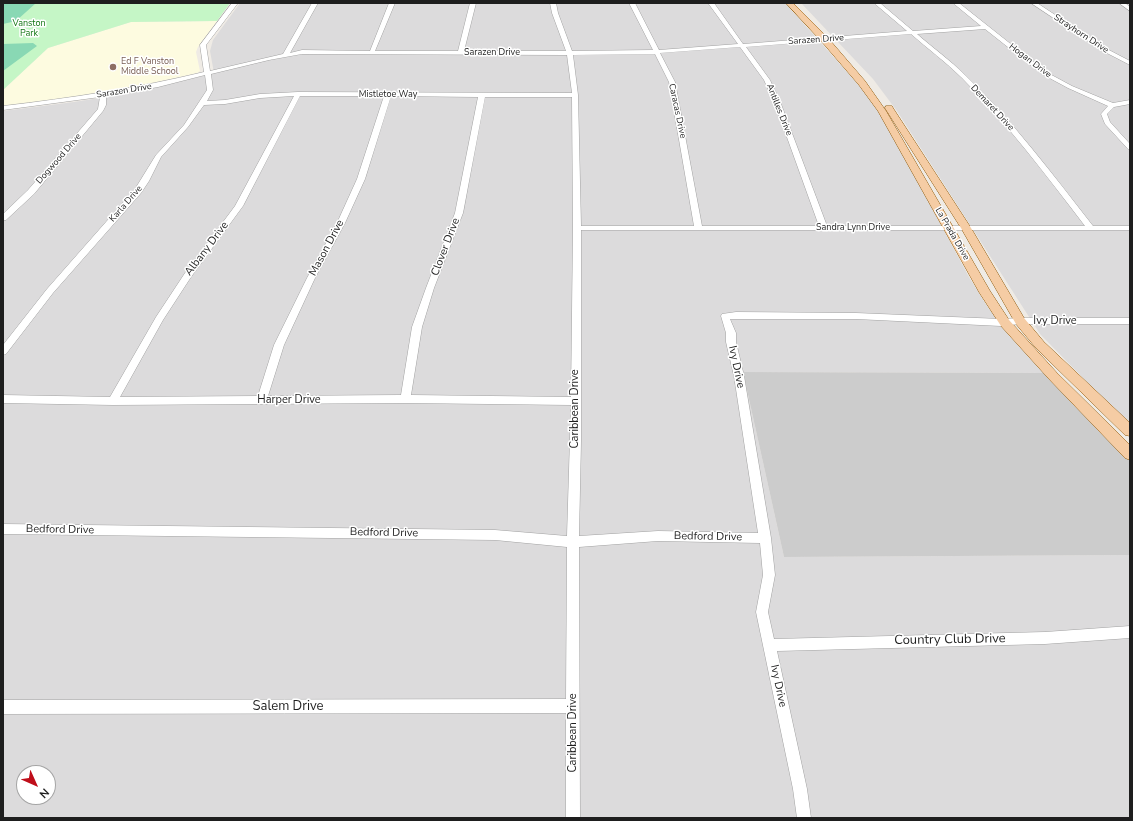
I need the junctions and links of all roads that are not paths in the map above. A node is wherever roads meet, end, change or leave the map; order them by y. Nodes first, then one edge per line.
1 (235, 3) edge
2 (315, 3) edge
3 (392, 3) edge
4 (473, 3) edge
5 (553, 3) edge
6 (632, 3) edge
7 (711, 3) edge
8 (789, 3) edge
9 (798, 3) edge
10 (877, 3) edge
11 (956, 3) edge
12 (1034, 3) edge
13 (1122, 3) edge
14 (1130, 9) edge
15 (986, 27) junction
16 (912, 33) junction
17 (829, 39) junction
18 (740, 46) junction
19 (372, 52) junction
20 (461, 52) junction
21 (657, 52) junction
22 (570, 53) junction
23 (286, 54) junction
24 (1130, 58) edge
25 (1121, 59) junction
26 (1130, 63) edge
27 (207, 74) junction
28 (103, 94) junction
29 (298, 94) junction
30 (482, 94) junction
31 (388, 95) junction
32 (575, 95) junction
33 (1130, 102) edge
34 (203, 103) junction
35 (1112, 105) junction
36 (4, 109) edge
37 (1130, 148) edge
38 (3, 218) edge
39 (698, 227) junction
40 (577, 228) junction
41 (824, 228) junction
42 (949, 228) junction
43 (966, 228) junction
44 (1091, 228) junction
45 (1130, 228) edge
46 (1020, 321) junction
47 (1130, 321) edge
48 (1005, 323) junction
49 (3, 352) edge
50 (1070, 374) junction
51 (1053, 376) junction
52 (3, 399) edge
53 (405, 399) junction
54 (262, 400) junction
55 (113, 401) junction
56 (575, 401) junction
57 (1130, 431) edge
58 (1130, 454) edge
59 (3, 529) edge
60 (766, 538) junction
61 (573, 542) junction
62 (1130, 632) edge
63 (769, 644) junction
64 (573, 706) junction
65 (3, 707) edge
66 (573, 818) edge
67 (804, 818) edge

1 - 27 street, Karla Drive
2 - 23 street
3 - 19 street
4 - 20 street
5 - 22 street, Caribbean Drive
6 - 21 street, Caracas Drive
7 - 18 street, Antilles Drive
8 - 17 main road, La Prada Drive
9 - 17 main road, La Prada Drive
10 - 16 street, Demaret Drive
11 - 15 street, Hogan Drive
12 - 25 street, Strayhorn Drive
13 - 14 street
15 - 16 street, Sarazen Drive
15 - 35 street, Hogan Drive
16 - 17 street, Sarazen Drive
16 - 44 street, Demaret Drive
17 - 18 street, Sarazen Drive
17 - 42 main road, La Prada Drive
17 - 43 main road, La Prada Drive
18 - 21 street, Sarazen Drive
18 - 41 street, Antilles Drive
19 - 20 street, Sarazen Drive
19 - 23 street, Sarazen Drive
20 - 22 street, Sarazen Drive
21 - 22 street, Sarazen Drive
21 - 39 street, Caracas Drive
22 - 32 street, Caribbean Drive
23 - 27 street, Sarazen Drive
24 - 25 street
25 - 26 street, Strayhorn Drive
27 - 28 street, Sarazen Drive
27 - 34 street, Karla Drive
28 - 36 street, Sarazen Drive
28 - 38 street, Dogwood Drive
29 - 31 street, Mistletoe Way
29 - 34 street, Mistletoe Way
29 - 55 street, Albany Drive
30 - 31 street, Mistletoe Way
30 - 32 street, Mistletoe Way
30 - 53 street, Clover Drive
31 - 54 street, Mason Drive
32 - 40 street, Caribbean Drive
33 - 35 street
34 - 49 street, Karla Drive
35 - 37 street
39 - 40 street, Sandra Lynn Drive
39 - 41 street, Sandra Lynn Drive
40 - 56 street, Caribbean Drive
41 - 42 street, Sandra Lynn Drive
42 - 43 street, Sandra Lynn Drive
42 - 48 main road, La Prada Drive
43 - 44 street, Sandra Lynn Drive
43 - 46 main road, La Prada Drive
44 - 45 street, Sandra Lynn Drive
46 - 47 street, Ivy Drive
46 - 48 street, Ivy Drive
46 - 50 main road, La Prada Drive
48 - 51 main road, La Prada Drive
48 - 60 street, Ivy Drive
50 - 51 main road
50 - 57 main road, La Prada Drive
51 - 58 main road, La Prada Drive
52 - 55 street, Harper Drive
53 - 54 street, Harper Drive
53 - 56 street, Harper Drive
54 - 55 street, Harper Drive
56 - 61 street, Caribbean Drive
59 - 61 street, Bedford Drive
60 - 61 street, Bedford Drive
60 - 63 street, Ivy Drive
61 - 64 street, Caribbean Drive
62 - 63 street, Country Club Drive
63 - 67 street, Ivy Drive
64 - 65 street, Salem Drive
64 - 66 street, Caribbean Drive

